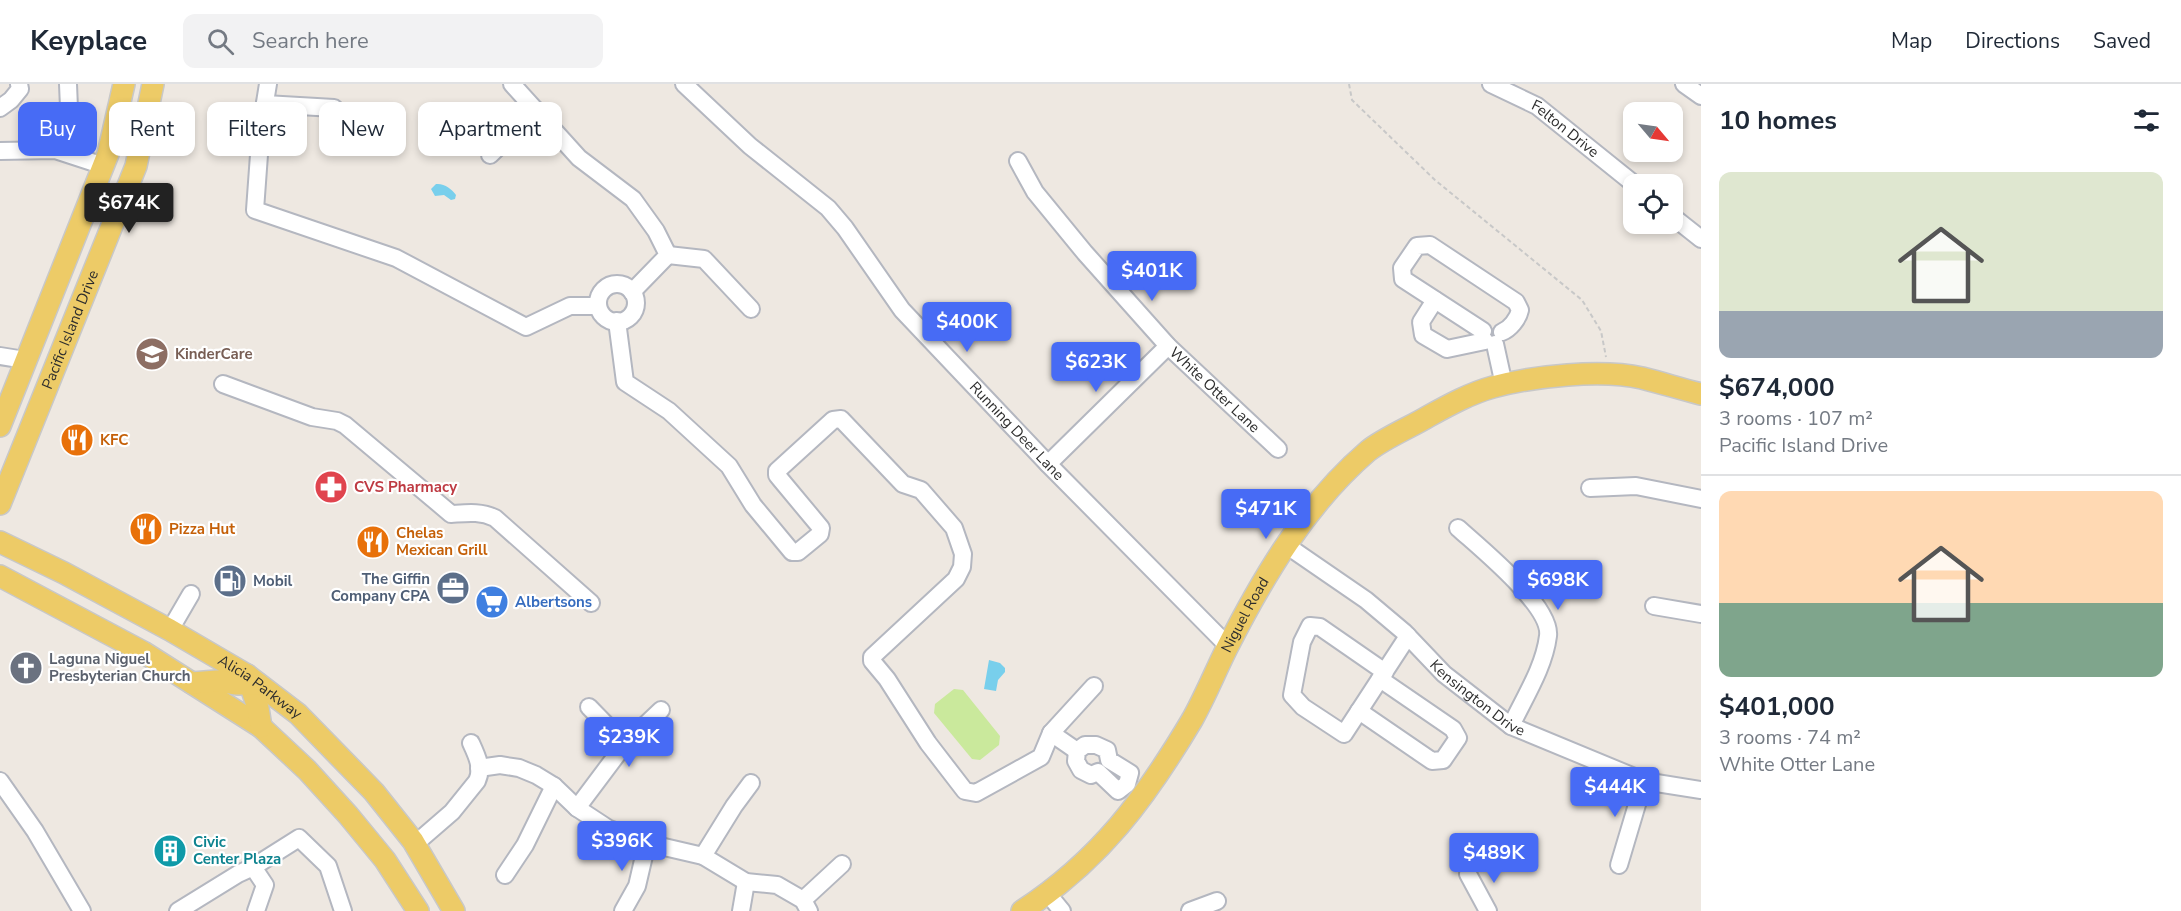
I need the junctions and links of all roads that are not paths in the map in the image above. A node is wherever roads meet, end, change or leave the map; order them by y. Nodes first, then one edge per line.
1 (19, 84) edge
2 (68, 84) edge
3 (124, 84) edge
4 (153, 84) edge
5 (268, 84) edge
6 (512, 84) edge
7 (684, 84) edge
8 (1491, 84) edge
9 (1684, 84) edge
10 (1701, 96) edge
11 (69, 102) edge
12 (265, 102) edge
13 (529, 102) edge
14 (0, 108) edge
15 (562, 139) edge
16 (0, 151) edge
17 (18, 151) edge
18 (73, 156) edge
19 (259, 156) edge
20 (1018, 161) dead end
21 (104, 166) junction
22 (1623, 175) edge
23 (1683, 225) edge
24 (1701, 239) edge
25 (668, 255) junction
26 (632, 292) junction
27 (1435, 300) junction
28 (598, 306) junction
29 (750, 309) dead end
30 (617, 321) junction
31 (1491, 337) junction
32 (1168, 345) junction
33 (0, 356) edge
34 (26, 360) junction
35 (223, 384) dead end
36 (1504, 385) junction
37 (1701, 394) edge
38 (0, 426) edge
39 (1278, 449) dead end
40 (1048, 464) junction
41 (1590, 488) dead end
42 (1701, 499) edge
43 (0, 504) edge
44 (1458, 528) dead end
45 (0, 542) edge
46 (1286, 544) junction
47 (0, 576) edge
48 (191, 594) dead end
49 (591, 603) dead end
50 (1654, 606) dead end
51 (1701, 614) edge
52 (170, 630) junction
53 (1408, 636) junction
54 (1228, 646) junction
55 (1382, 675) junction
56 (252, 681) junction
57 (192, 683) junction
58 (1094, 686) dead end
59 (588, 707) dead end
60 (662, 710) dead end
61 (1359, 711) junction
62 (1511, 726) junction
63 (261, 727) junction
64 (1051, 733) junction
65 (471, 744) dead end
66 (625, 744) junction
67 (1077, 751) junction
68 (479, 768) junction
69 (1644, 781) junction
70 (0, 782) edge
71 (751, 783) dead end
72 (554, 786) junction
73 (1136, 790) junction
74 (1701, 790) edge
75 (577, 808) junction
76 (646, 843) junction
77 (415, 844) junction
78 (703, 856) junction
79 (842, 864) dead end
80 (1619, 865) dead end
81 (253, 867) junction
82 (1468, 874) dead end
83 (505, 875) dead end
84 (746, 882) junction
85 (1048, 894) junction
86 (1217, 901) dead end
87 (806, 906) edge
88 (82, 911) edge
89 (178, 911) edge
90 (256, 911) edge
91 (343, 911) edge
92 (418, 911) edge
93 (454, 911) edge
94 (623, 911) edge
95 (741, 911) edge
96 (1023, 911) edge
97 (1062, 911) edge
98 (1190, 911) edge
99 (1488, 911) edge

1 - 14 street
2 - 11 street
3 - 21 main road, Pacific Island Drive
4 - 43 main road, Pacific Island Drive
5 - 12 street
6 - 13 street
7 - 40 street, Running Deer Lane
8 - 22 street, Felton Drive
9 - 10 street
15 - 25 street
16 - 17 street
18 - 21 street
19 - 28 street
20 - 32 street, White Otter Lane
21 - 34 main road, Pacific Island Drive
23 - 24 street
25 - 26 street
25 - 29 street
26 - 28 street
26 - 30 street
27 - 31 street
27 - 31 street
27 - 31 street
28 - 30 street
30 - 64 street
31 - 36 street
32 - 39 street, White Otter Lane
32 - 40 street
33 - 34 street
34 - 38 main road, Pacific Island Drive
35 - 49 street
36 - 37 main road, Niguel Road
36 - 46 main road, Niguel Road
40 - 54 street, Running Deer Lane
41 - 42 street
44 - 62 street
45 - 52 main road, Alicia Parkway
46 - 53 street, Kensington Drive
46 - 54 main road, Niguel Road
47 - 57 main road
48 - 52 street
50 - 51 street
52 - 56 main road, Alicia Parkway
53 - 55 street
53 - 62 street, Kensington Drive
54 - 73 main road, Niguel Road
55 - 61 street
55 - 61 street
55 - 61 street
56 - 57 main road
56 - 63 main road
56 - 77 main road, Alicia Parkway
57 - 63 main road
58 - 64 street
59 - 66 street
60 - 66 street
62 - 69 street, Kensington Drive
63 - 92 main road
64 - 67 street
65 - 68 street
66 - 75 street
67 - 73 street
67 - 73 street
68 - 72 street
68 - 77 street
69 - 74 street, Kensington Drive
69 - 80 street
70 - 88 street
71 - 78 street
72 - 75 street
72 - 83 street
73 - 85 main road, Niguel Road
75 - 76 street
76 - 78 street
76 - 94 street
77 - 93 main road, Alicia Parkway
78 - 84 street
79 - 87 street
81 - 89 street
81 - 90 street
81 - 91 street
82 - 99 street
84 - 87 street
84 - 95 street
85 - 96 main road, Niguel Road
85 - 97 street
86 - 98 street

